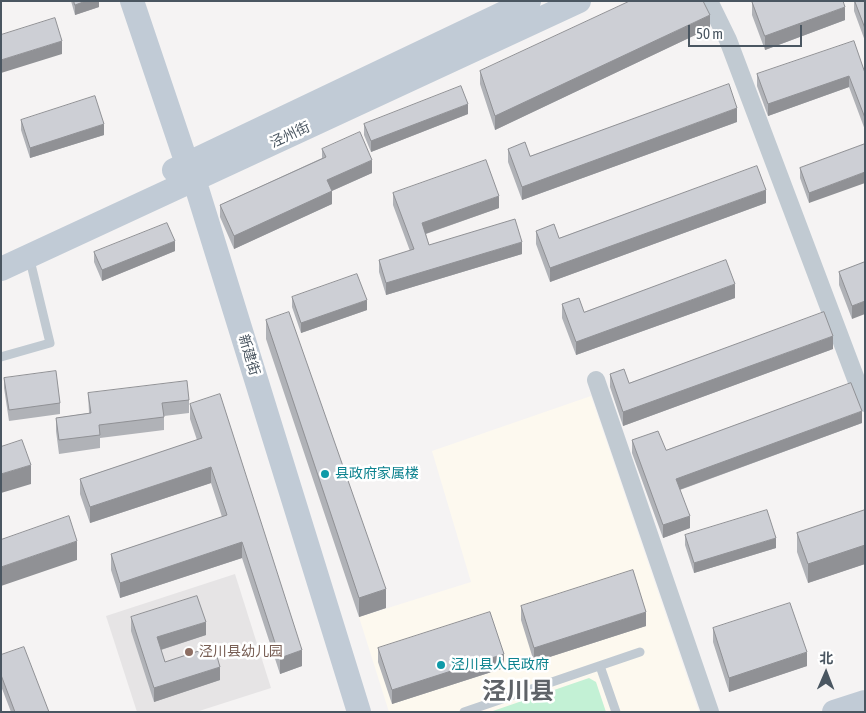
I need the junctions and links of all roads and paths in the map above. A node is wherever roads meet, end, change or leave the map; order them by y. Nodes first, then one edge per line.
1 (132, 1) edge
2 (529, 1) edge
3 (579, 1) edge
4 (709, 1) edge
5 (191, 171) junction
6 (1, 251) edge
7 (29, 256) junction
8 (1, 269) edge
9 (1, 357) edge
10 (596, 380) dead end
11 (865, 403) edge
12 (640, 652) dead end
13 (600, 666) junction
14 (865, 702) edge
15 (359, 712) edge
16 (464, 712) edge
17 (616, 712) edge
18 (710, 712) edge
19 (834, 712) edge

1 - 5 main road, 新建街
2 - 5 main road, 泾州街
3 - 5 main road, 泾州街
4 - 11 street
5 - 6 main road, 泾州街
5 - 7 main road, 泾州街
5 - 15 main road, 新建街
7 - 8 main road, 泾州街
7 - 9 lane
10 - 18 street
12 - 13 lane
13 - 16 lane
13 - 17 lane
14 - 19 main road

